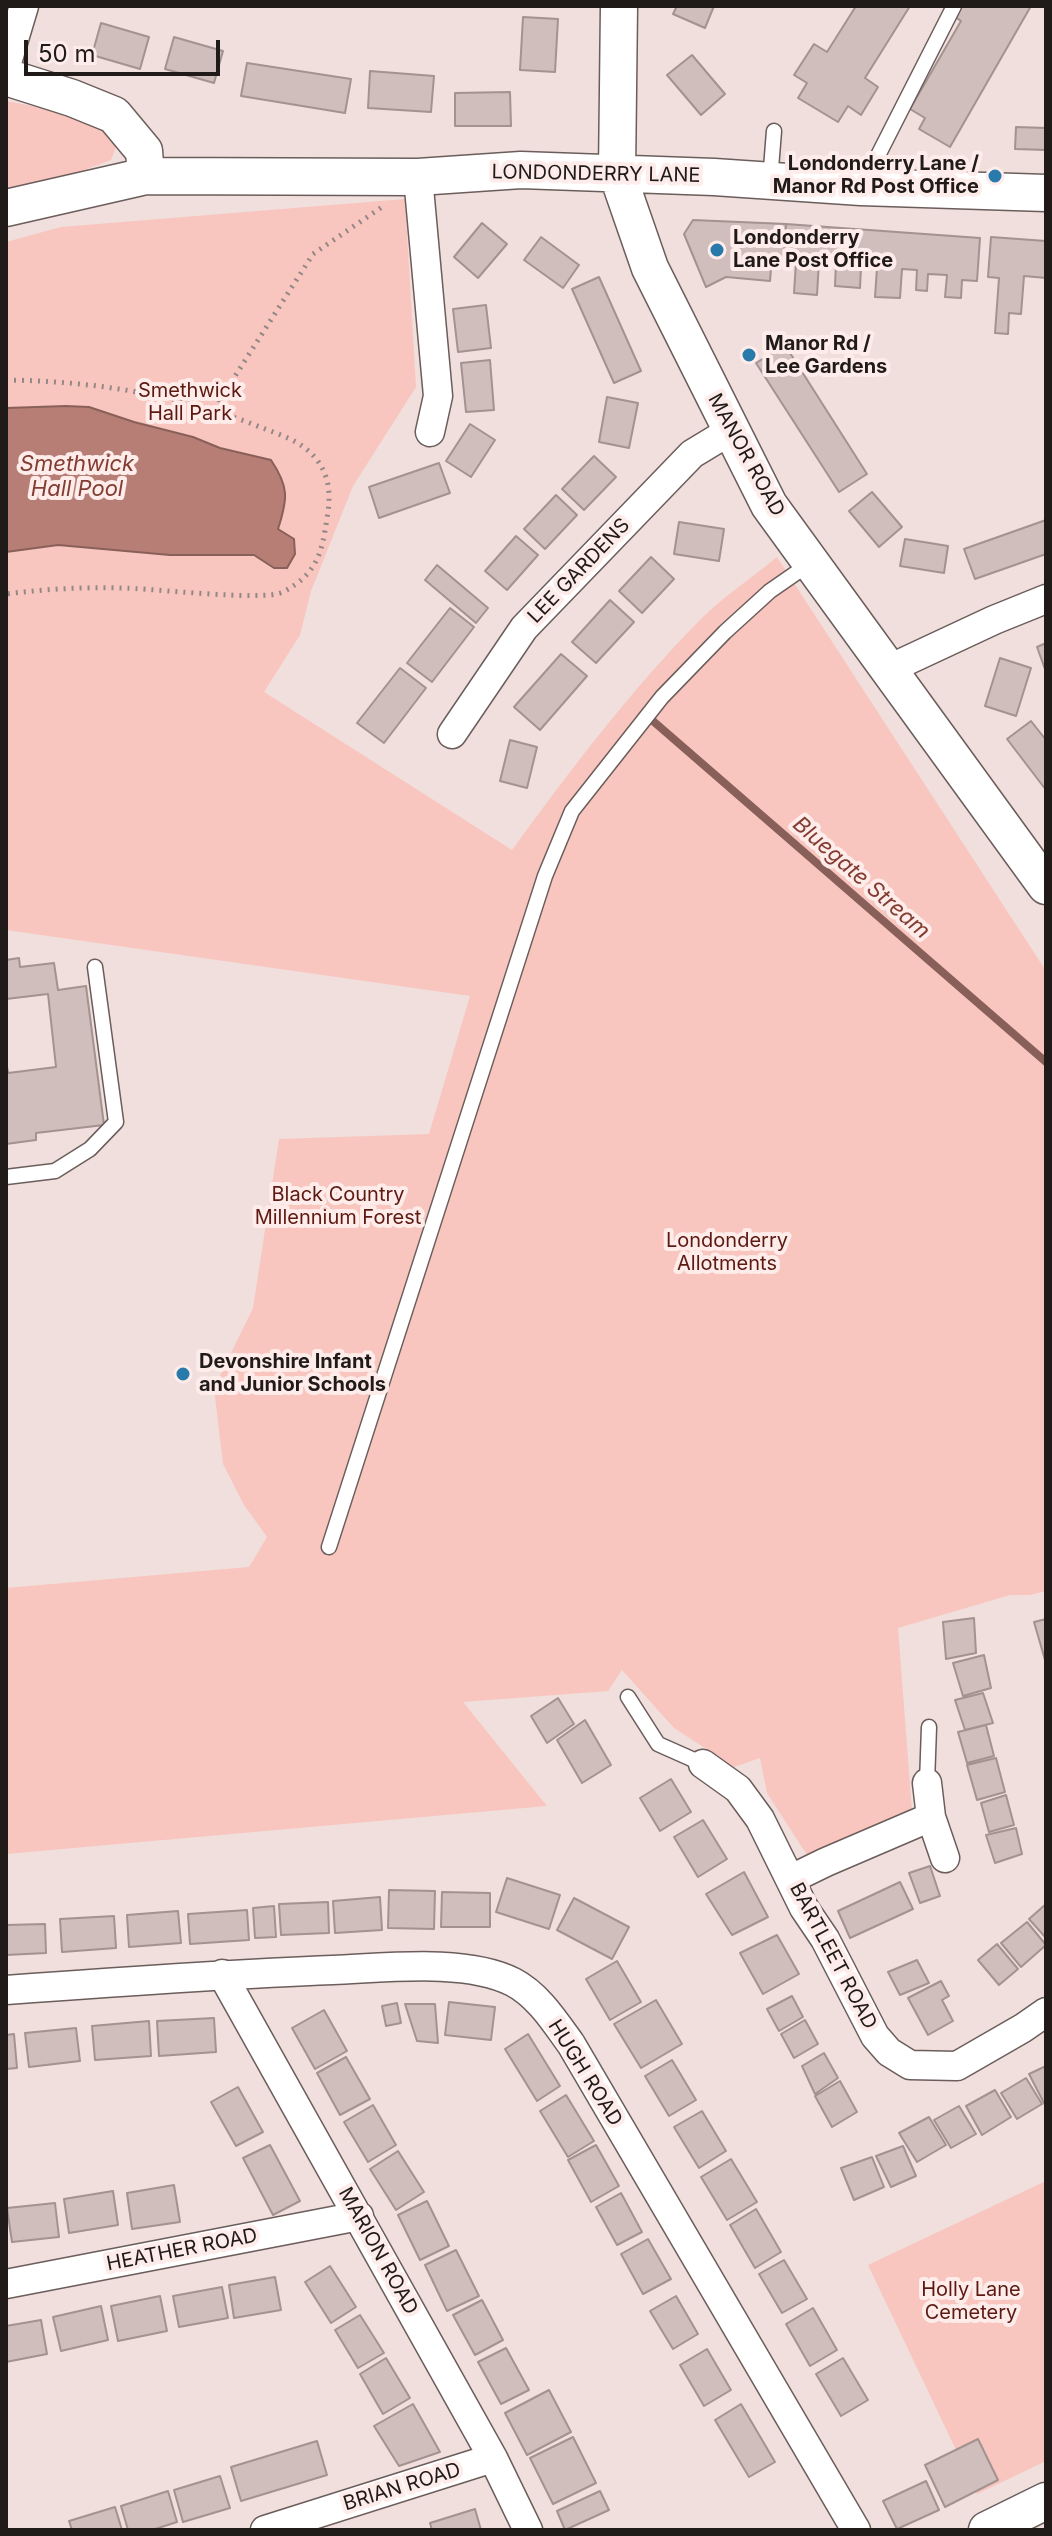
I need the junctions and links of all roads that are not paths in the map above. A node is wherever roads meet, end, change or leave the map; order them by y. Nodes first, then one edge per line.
1 (24, 6) edge
2 (619, 6) edge
3 (954, 6) edge
4 (6, 66) edge
5 (6, 77) edge
6 (774, 131) dead end
7 (617, 173) junction
8 (146, 176) junction
9 (418, 177) junction
10 (770, 181) junction
11 (861, 187) junction
12 (1046, 193) edge
13 (6, 208) edge
14 (730, 431) junction
15 (430, 432) dead end
16 (811, 563) junction
17 (1046, 599) edge
18 (889, 669) junction
19 (452, 734) dead end
20 (1046, 886) edge
21 (95, 967) dead end
22 (6, 1177) edge
23 (329, 1547) dead end
24 (628, 1697) dead end
25 (929, 1727) dead end
26 (703, 1764) joint
27 (927, 1783) joint
28 (931, 1817) junction
29 (945, 1858) dead end
30 (791, 1879) junction
31 (222, 1974) junction
32 (6, 1990) edge
33 (1046, 2012) edge
34 (359, 2216) junction
35 (6, 2284) edge
36 (493, 2458) junction
37 (1046, 2501) edge
38 (265, 2530) edge
39 (528, 2530) edge
40 (856, 2530) edge
41 (987, 2530) edge

1 - 4 street
2 - 7 street, MANOR ROAD
3 - 11 lane
5 - 8 street
6 - 10 lane
7 - 9 street, LONDONDERRY LANE
7 - 10 street, LONDONDERRY LANE
7 - 14 street, MANOR ROAD
8 - 9 street, LONDONDERRY LANE
8 - 13 street, LONDONDERRY LANE
9 - 15 street
10 - 11 street, LONDONDERRY LANE
11 - 12 street, LONDONDERRY LANE
14 - 16 street, MANOR ROAD
14 - 19 street, LEE GARDENS
16 - 18 street, MANOR ROAD
16 - 23 lane
17 - 18 street
18 - 20 street, MANOR ROAD
21 - 22 lane
24 - 26 lane
25 - 27 lane
26 - 30 street, BARTLEET ROAD
27 - 28 street
28 - 29 street
28 - 30 street
30 - 33 street, BARTLEET ROAD
31 - 32 street, HUGH ROAD
31 - 34 street, MARION ROAD
31 - 40 street, HUGH ROAD
34 - 35 street, HEATHER ROAD
34 - 36 street, MARION ROAD
36 - 38 street, BRIAN ROAD
36 - 39 street, MARION ROAD
37 - 41 street

